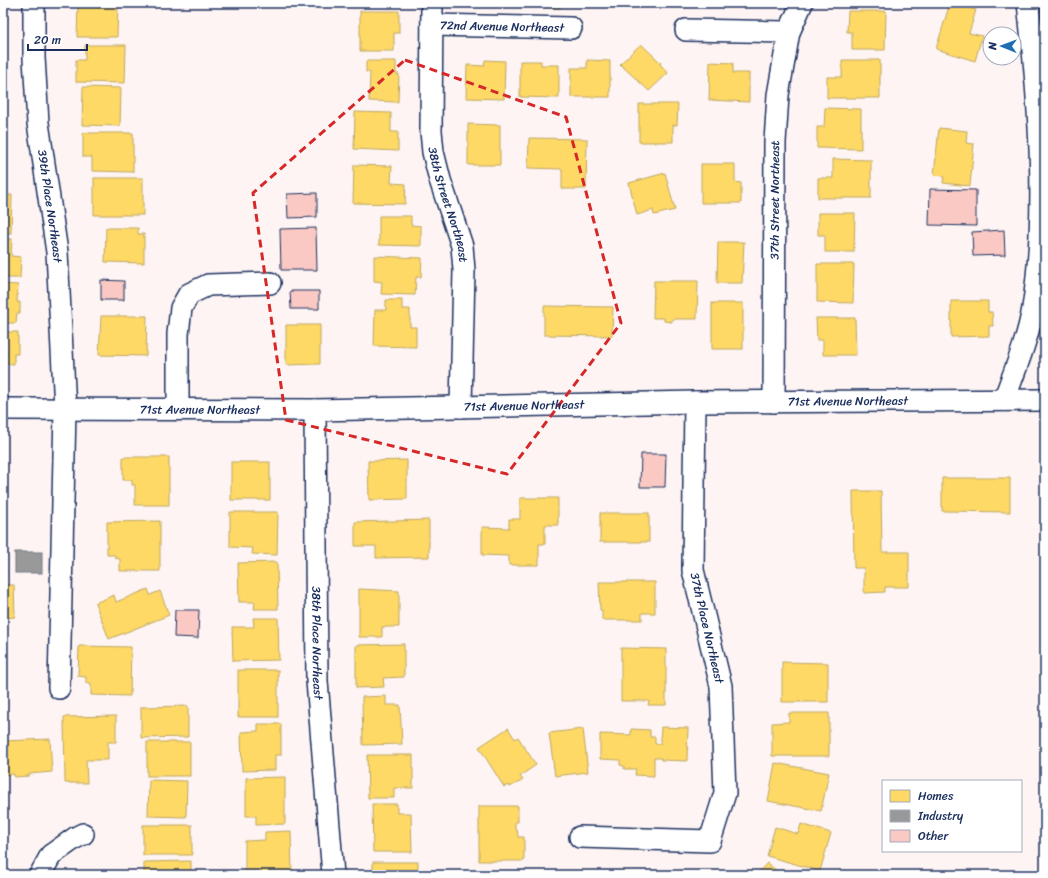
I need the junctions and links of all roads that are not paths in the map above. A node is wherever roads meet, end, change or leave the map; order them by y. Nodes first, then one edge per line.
1 (34, 3) edge
2 (432, 3) edge
3 (802, 3) edge
4 (1028, 3) edge
5 (432, 25) junction
6 (571, 28) dead end
7 (686, 30) dead end
8 (789, 32) junction
9 (270, 283) dead end
10 (1004, 400) junction
11 (1045, 400) edge
12 (696, 402) junction
13 (774, 402) junction
14 (461, 406) junction
15 (3, 409) edge
16 (65, 409) junction
17 (178, 410) junction
18 (315, 410) junction
19 (59, 688) dead end
20 (83, 834) dead end
21 (580, 837) dead end
22 (40, 875) edge
23 (333, 875) edge

1 - 16 street, 39th Place Northeast
2 - 5 street, 38th Street Northeast
3 - 8 street, 37th Street Northeast
4 - 10 street
5 - 6 street, 72nd Avenue Northeast
5 - 14 street, 38th Street Northeast
7 - 8 street
8 - 13 street, 37th Street Northeast
9 - 17 street
10 - 11 street, 71st Avenue Northeast
10 - 13 street, 71st Avenue Northeast
12 - 13 street, 71st Avenue Northeast
12 - 14 street, 71st Avenue Northeast
12 - 21 street, 37th Place Northeast
14 - 18 street, 71st Avenue Northeast
15 - 16 street, 71st Avenue Northeast
16 - 17 street, 71st Avenue Northeast
16 - 19 street, 39th Place Northeast
17 - 18 street, 71st Avenue Northeast
18 - 23 street, 38th Place Northeast
20 - 22 street

